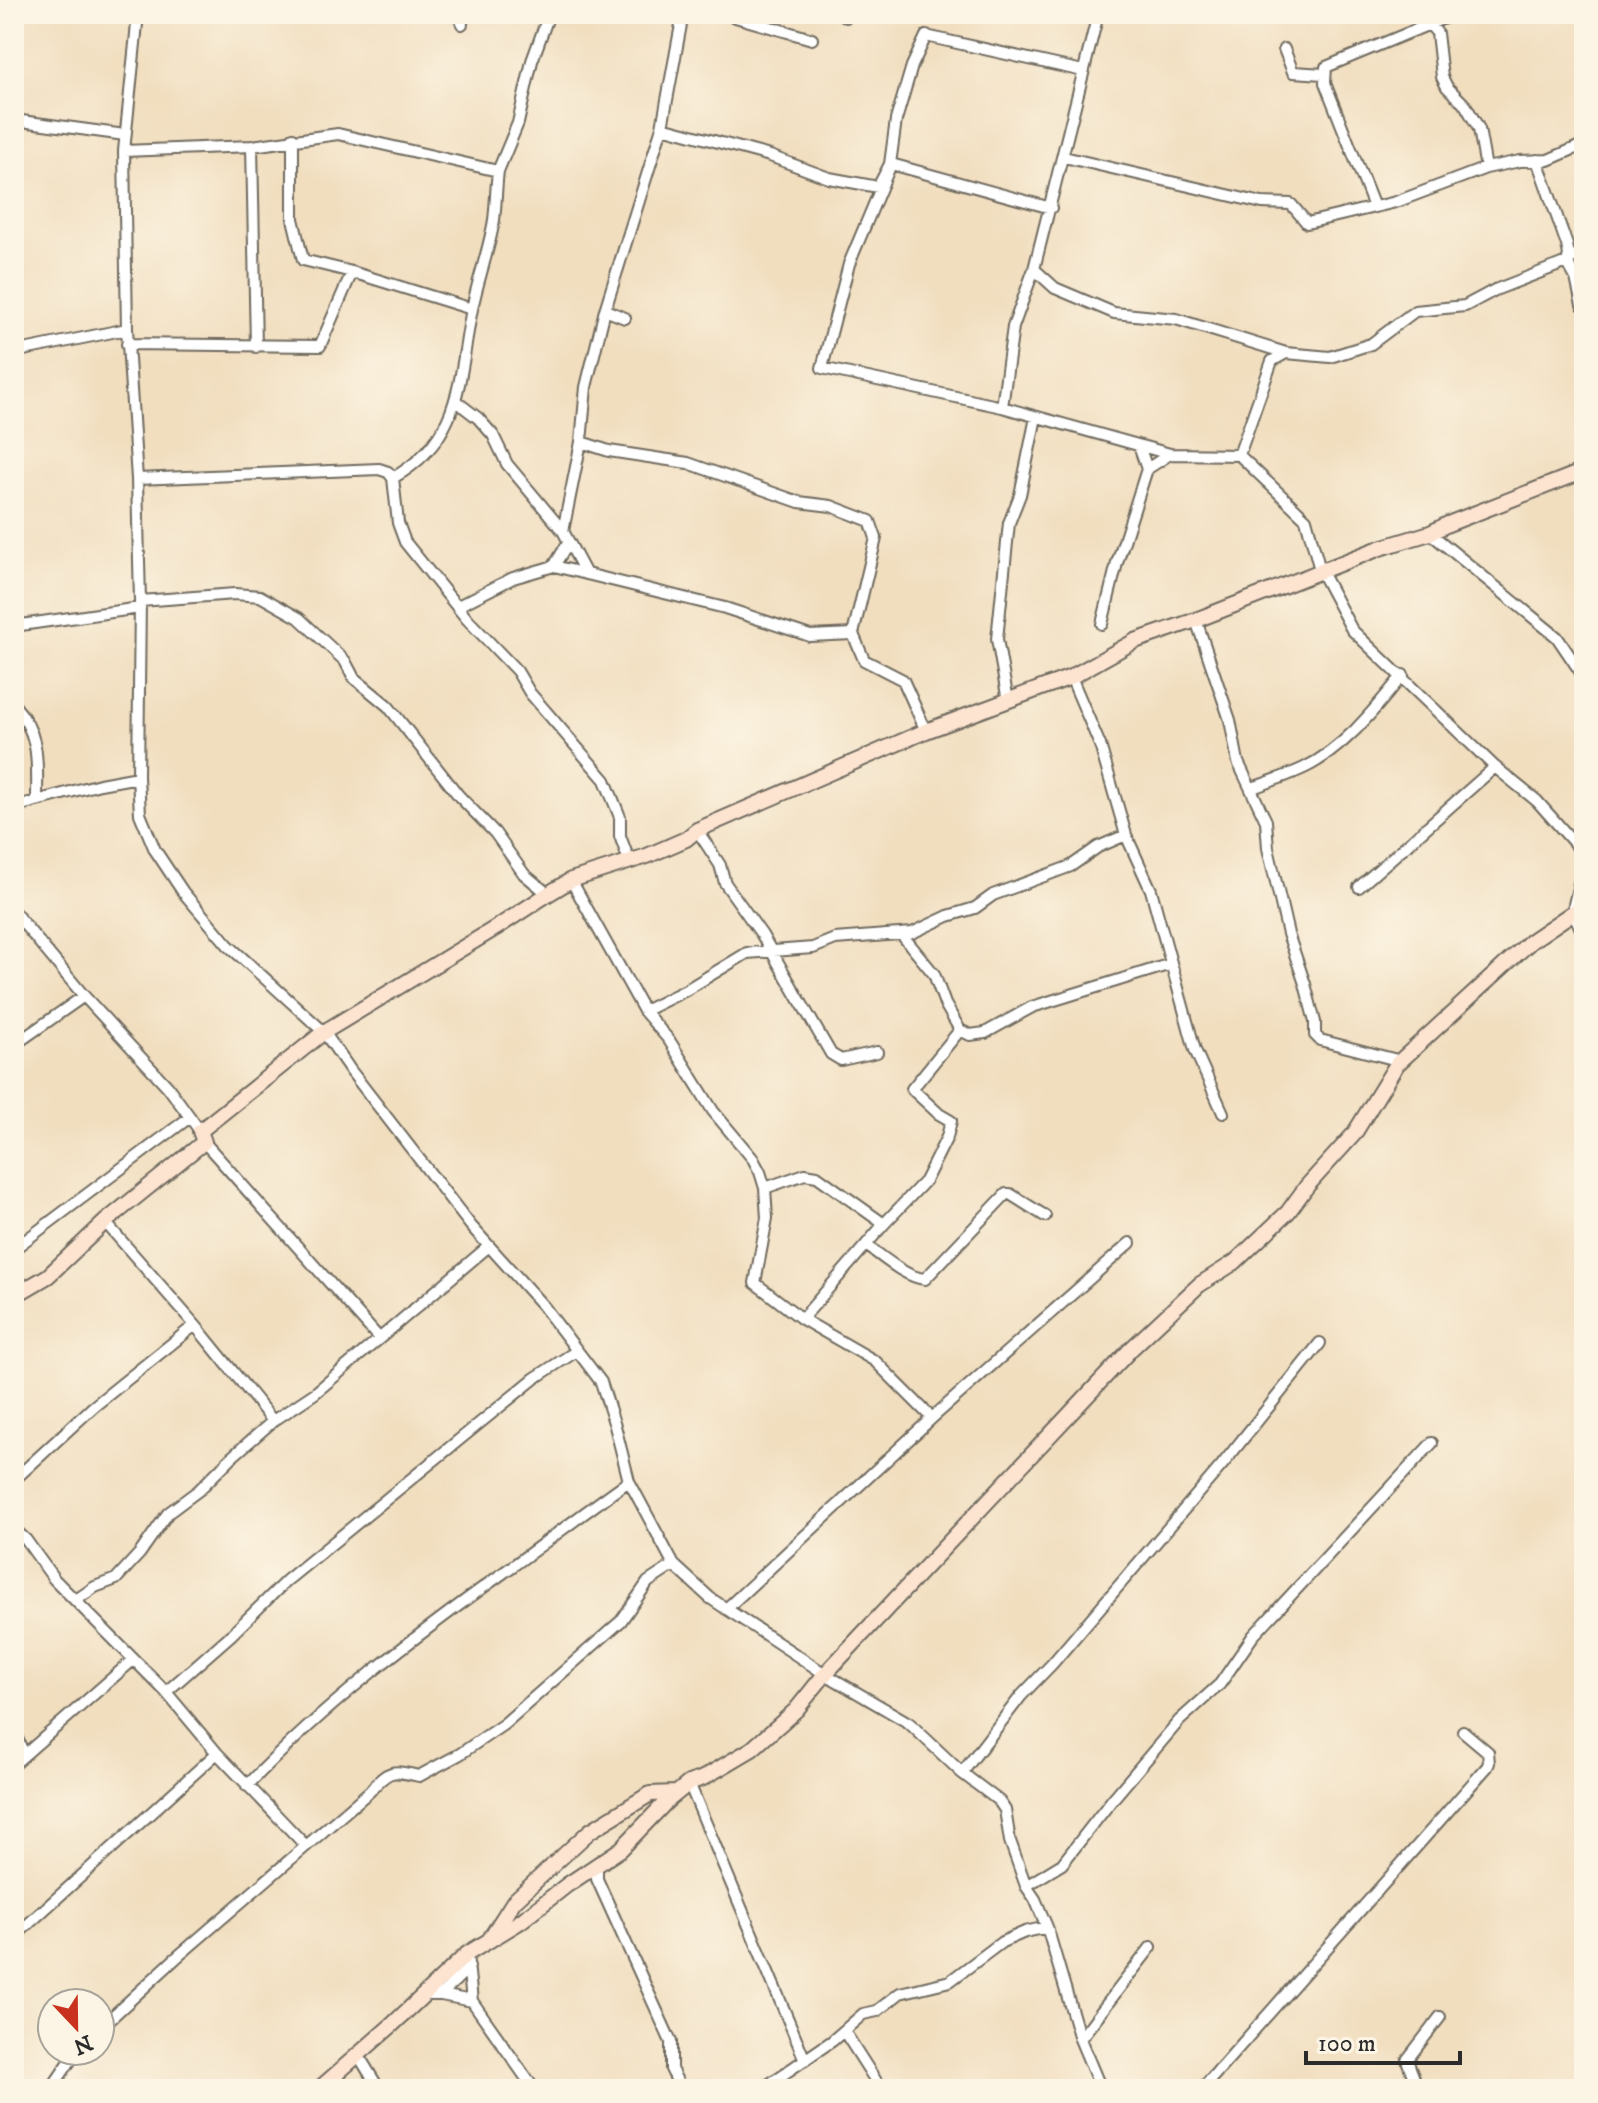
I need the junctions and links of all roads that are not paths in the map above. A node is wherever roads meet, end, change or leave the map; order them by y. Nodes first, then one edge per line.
1 (138, 14) edge
2 (549, 14) edge
3 (683, 14) edge
4 (725, 14) edge
5 (1098, 14) edge
6 (1421, 14) edge
7 (1454, 14) edge
8 (1430, 24) junction
9 (812, 39) dead end
10 (1284, 49) dead end
11 (1083, 71) junction
12 (1324, 74) junction
13 (14, 120) edge
14 (662, 127) junction
15 (125, 135) junction
16 (293, 138) junction
17 (252, 146) junction
18 (1584, 148) edge
19 (124, 151) junction
20 (1064, 157) junction
21 (1537, 160) junction
22 (1486, 168) junction
23 (498, 171) junction
24 (1374, 207) junction
25 (1051, 208) junction
26 (1584, 253) edge
27 (1568, 261) junction
28 (1034, 269) junction
29 (352, 272) junction
30 (1582, 305) dead end
31 (472, 309) junction
32 (605, 310) junction
33 (625, 318) dead end
34 (127, 329) junction
35 (127, 344) junction
36 (256, 347) junction
37 (14, 352) edge
38 (1286, 353) junction
39 (457, 402) junction
40 (1002, 407) junction
41 (1036, 417) junction
42 (581, 442) junction
43 (1139, 446) junction
44 (1170, 454) junction
45 (1239, 455) junction
46 (1147, 469) junction
47 (1584, 471) edge
48 (393, 478) junction
49 (137, 479) junction
50 (563, 531) junction
51 (1430, 533) junction
52 (568, 543) junction
53 (554, 566) junction
54 (1320, 570) junction
55 (586, 574) junction
56 (140, 604) junction
57 (458, 606) junction
58 (1196, 620) junction
59 (1102, 624) dead end
60 (14, 626) edge
61 (853, 634) junction
62 (1403, 675) junction
63 (1071, 677) junction
64 (1584, 677) edge
65 (1008, 701) junction
66 (14, 705) edge
67 (926, 731) junction
68 (1495, 767) junction
69 (138, 777) junction
70 (1252, 788) junction
71 (37, 800) junction
72 (14, 807) edge
73 (697, 830) junction
74 (1126, 835) junction
75 (1584, 854) edge
76 (630, 863) junction
77 (1584, 863) edge
78 (571, 880) junction
79 (1359, 887) dead end
80 (548, 894) junction
81 (14, 912) edge
82 (1577, 912) edge
83 (902, 935) junction
84 (1584, 935) edge
85 (772, 952) junction
86 (1171, 964) junction
87 (84, 996) junction
88 (644, 1011) junction
89 (960, 1030) junction
90 (324, 1032) junction
91 (14, 1045) edge
92 (877, 1052) dead end
93 (1401, 1061) junction
94 (1223, 1113) dead end
95 (190, 1117) junction
96 (202, 1137) junction
97 (765, 1188) junction
98 (1045, 1216) dead end
99 (105, 1222) junction
100 (884, 1224) junction
101 (1130, 1243) dead end
102 (866, 1245) junction
103 (489, 1246) junction
104 (14, 1249) edge
105 (14, 1296) edge
106 (802, 1319) junction
107 (195, 1325) junction
108 (378, 1337) junction
109 (1320, 1343) dead end
110 (575, 1352) junction
111 (932, 1418) junction
112 (273, 1421) junction
113 (1432, 1443) dead end
114 (14, 1480) edge
115 (629, 1481) junction
116 (14, 1529) edge
117 (674, 1565) junction
118 (76, 1600) junction
119 (726, 1609) junction
120 (133, 1660) junction
121 (825, 1674) junction
122 (166, 1692) junction
123 (1463, 1731) dead end
124 (14, 1732) edge
125 (217, 1753) junction
126 (24, 1754) junction
127 (14, 1764) edge
128 (962, 1773) junction
129 (689, 1783) junction
130 (247, 1786) junction
131 (677, 1793) junction
132 (305, 1845) junction
133 (593, 1873) junction
134 (1026, 1886) junction
135 (1047, 1927) junction
136 (14, 1937) edge
137 (488, 1941) junction
138 (1151, 1947) dead end
139 (468, 1960) junction
140 (422, 1995) junction
141 (441, 1995) junction
142 (472, 2001) junction
143 (116, 2013) edge
144 (1440, 2017) dead end
145 (844, 2031) junction
146 (1080, 2039) junction
147 (357, 2053) junction
148 (805, 2060) junction
149 (66, 2067) edge
150 (51, 2089) edge
151 (319, 2089) edge
152 (379, 2089) edge
153 (534, 2089) edge
154 (681, 2089) edge
155 (762, 2089) edge
156 (881, 2089) edge
157 (1101, 2089) edge
158 (1202, 2089) edge
159 (1418, 2089) edge

1 - 15 street
2 - 23 street
3 - 14 street
4 - 9 street
5 - 11 street
6 - 8 street
7 - 8 street
8 - 12 street
8 - 22 street
10 - 12 street
11 - 14 street
11 - 20 street
12 - 24 street
13 - 15 street
14 - 32 street
15 - 19 street
16 - 17 street
16 - 23 street
16 - 29 street
17 - 19 street
17 - 36 street
18 - 21 street
19 - 34 street
20 - 24 street
20 - 25 street
21 - 22 street
21 - 27 street
22 - 24 street
23 - 31 street
25 - 28 street
25 - 40 street
26 - 27 street
27 - 30 street
27 - 38 street
28 - 38 street
28 - 40 street
29 - 31 street
29 - 36 street
31 - 39 street
32 - 33 street
32 - 42 street
34 - 35 street
34 - 37 street
35 - 36 street
35 - 49 street
38 - 45 street
39 - 48 street
39 - 50 street
40 - 41 street
41 - 43 street
41 - 65 street
42 - 50 street
42 - 61 street
43 - 44 street
43 - 46 street
44 - 45 street
44 - 46 street
45 - 54 street
46 - 59 street
47 - 51 street
48 - 49 street
48 - 57 street
49 - 56 street
50 - 52 street
51 - 54 street
51 - 64 street
52 - 53 street
52 - 55 street
53 - 55 street
53 - 57 street
54 - 58 street
54 - 62 street
55 - 61 street
56 - 60 street
56 - 69 street
56 - 80 street
57 - 76 street
58 - 63 street
58 - 70 street
61 - 67 street
62 - 68 street
62 - 70 street
63 - 65 street
63 - 74 street
65 - 67 street
66 - 71 street
67 - 73 street
68 - 75 street
68 - 79 street
69 - 71 street
69 - 90 street
70 - 93 street
71 - 72 street
73 - 76 street
73 - 85 street
74 - 83 street
74 - 86 street
76 - 78 street
77 - 82 street
78 - 80 street
78 - 88 street
80 - 90 street
81 - 87 street
82 - 84 street
82 - 93 street
83 - 85 street
83 - 89 street
85 - 88 street
85 - 92 street
86 - 89 street
86 - 94 street
87 - 91 street
87 - 95 street
88 - 97 street
89 - 100 street
90 - 96 street
90 - 103 street
93 - 121 street
95 - 96 street
95 - 104 street
96 - 99 street
96 - 108 street
97 - 100 street
97 - 106 street
98 - 102 street
99 - 105 street
99 - 107 street
100 - 102 street
101 - 111 street
102 - 106 street
103 - 108 street
103 - 110 street
106 - 111 street
107 - 112 street
107 - 114 street
108 - 112 street
109 - 128 street
110 - 115 street
110 - 122 street
111 - 119 street
112 - 118 street
113 - 134 street
115 - 117 street
115 - 130 street
116 - 118 street
117 - 119 street
117 - 132 street
118 - 120 street
119 - 121 street
120 - 122 street
120 - 126 street
121 - 128 street
121 - 129 street
122 - 125 street
123 - 158 street
124 - 126 street
125 - 130 street
125 - 136 street
126 - 127 street
128 - 134 street
129 - 131 street
129 - 148 street
130 - 132 street
131 - 133 street
131 - 137 street
132 - 143 street
133 - 137 street
133 - 154 street
134 - 135 street
135 - 145 street
135 - 146 street
137 - 139 street
138 - 146 street
139 - 140 street
139 - 141 street
139 - 142 street
140 - 141 street
140 - 147 street
141 - 142 street
142 - 153 street
144 - 159 street
145 - 148 street
145 - 156 street
146 - 157 street
147 - 151 street
147 - 152 street
148 - 155 street
149 - 150 street

